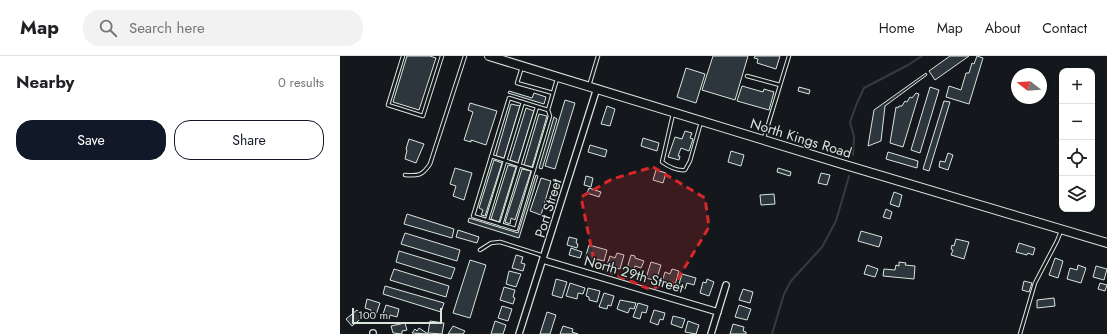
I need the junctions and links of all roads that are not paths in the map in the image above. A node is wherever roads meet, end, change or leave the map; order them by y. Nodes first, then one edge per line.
1 (403, 56) edge
2 (442, 56) edge
3 (465, 56) edge
4 (489, 56) edge
5 (598, 56) edge
6 (789, 56) edge
7 (522, 66) junction
8 (558, 76) junction
9 (748, 76) dead end
10 (780, 85) junction
11 (593, 87) junction
12 (553, 93) junction
13 (523, 102) junction
14 (537, 107) junction
15 (548, 110) junction
16 (674, 112) junction
17 (702, 122) junction
18 (763, 140) junction
19 (491, 156) junction
20 (505, 160) junction
21 (520, 165) junction
22 (534, 170) junction
23 (404, 175) dead end
24 (487, 220) junction
25 (501, 225) junction
26 (1062, 229) junction
27 (1107, 243) edge
28 (480, 250) dead end
29 (544, 258) junction
30 (726, 285) dead end
31 (718, 312) junction
32 (519, 334) edge
33 (711, 334) edge
34 (1020, 334) edge

1 - 2 lane
3 - 23 lane
4 - 7 main road, North Kings Road
5 - 11 lane
6 - 10 lane
7 - 8 main road, North Kings Road
7 - 12 lane
8 - 11 main road, North Kings Road
8 - 12 lane
9 - 10 lane
10 - 18 lane
11 - 16 main road, North Kings Road
11 - 29 street, Port Street
12 - 15 lane
13 - 14 lane
13 - 19 lane
13 - 20 lane
14 - 15 lane
14 - 21 lane
15 - 22 lane
16 - 17 main road, North Kings Road
16 - 17 lane
17 - 18 main road, North Kings Road
18 - 26 main road, North Kings Road
19 - 20 lane
19 - 24 lane
20 - 21 lane
20 - 24 lane
21 - 22 lane
21 - 25 lane
22 - 25 lane
24 - 25 lane
26 - 27 main road, North Kings Road
26 - 34 lane
28 - 29 lane
29 - 31 street, North 29th Street
29 - 32 street, Port Street
30 - 31 street
31 - 33 street

